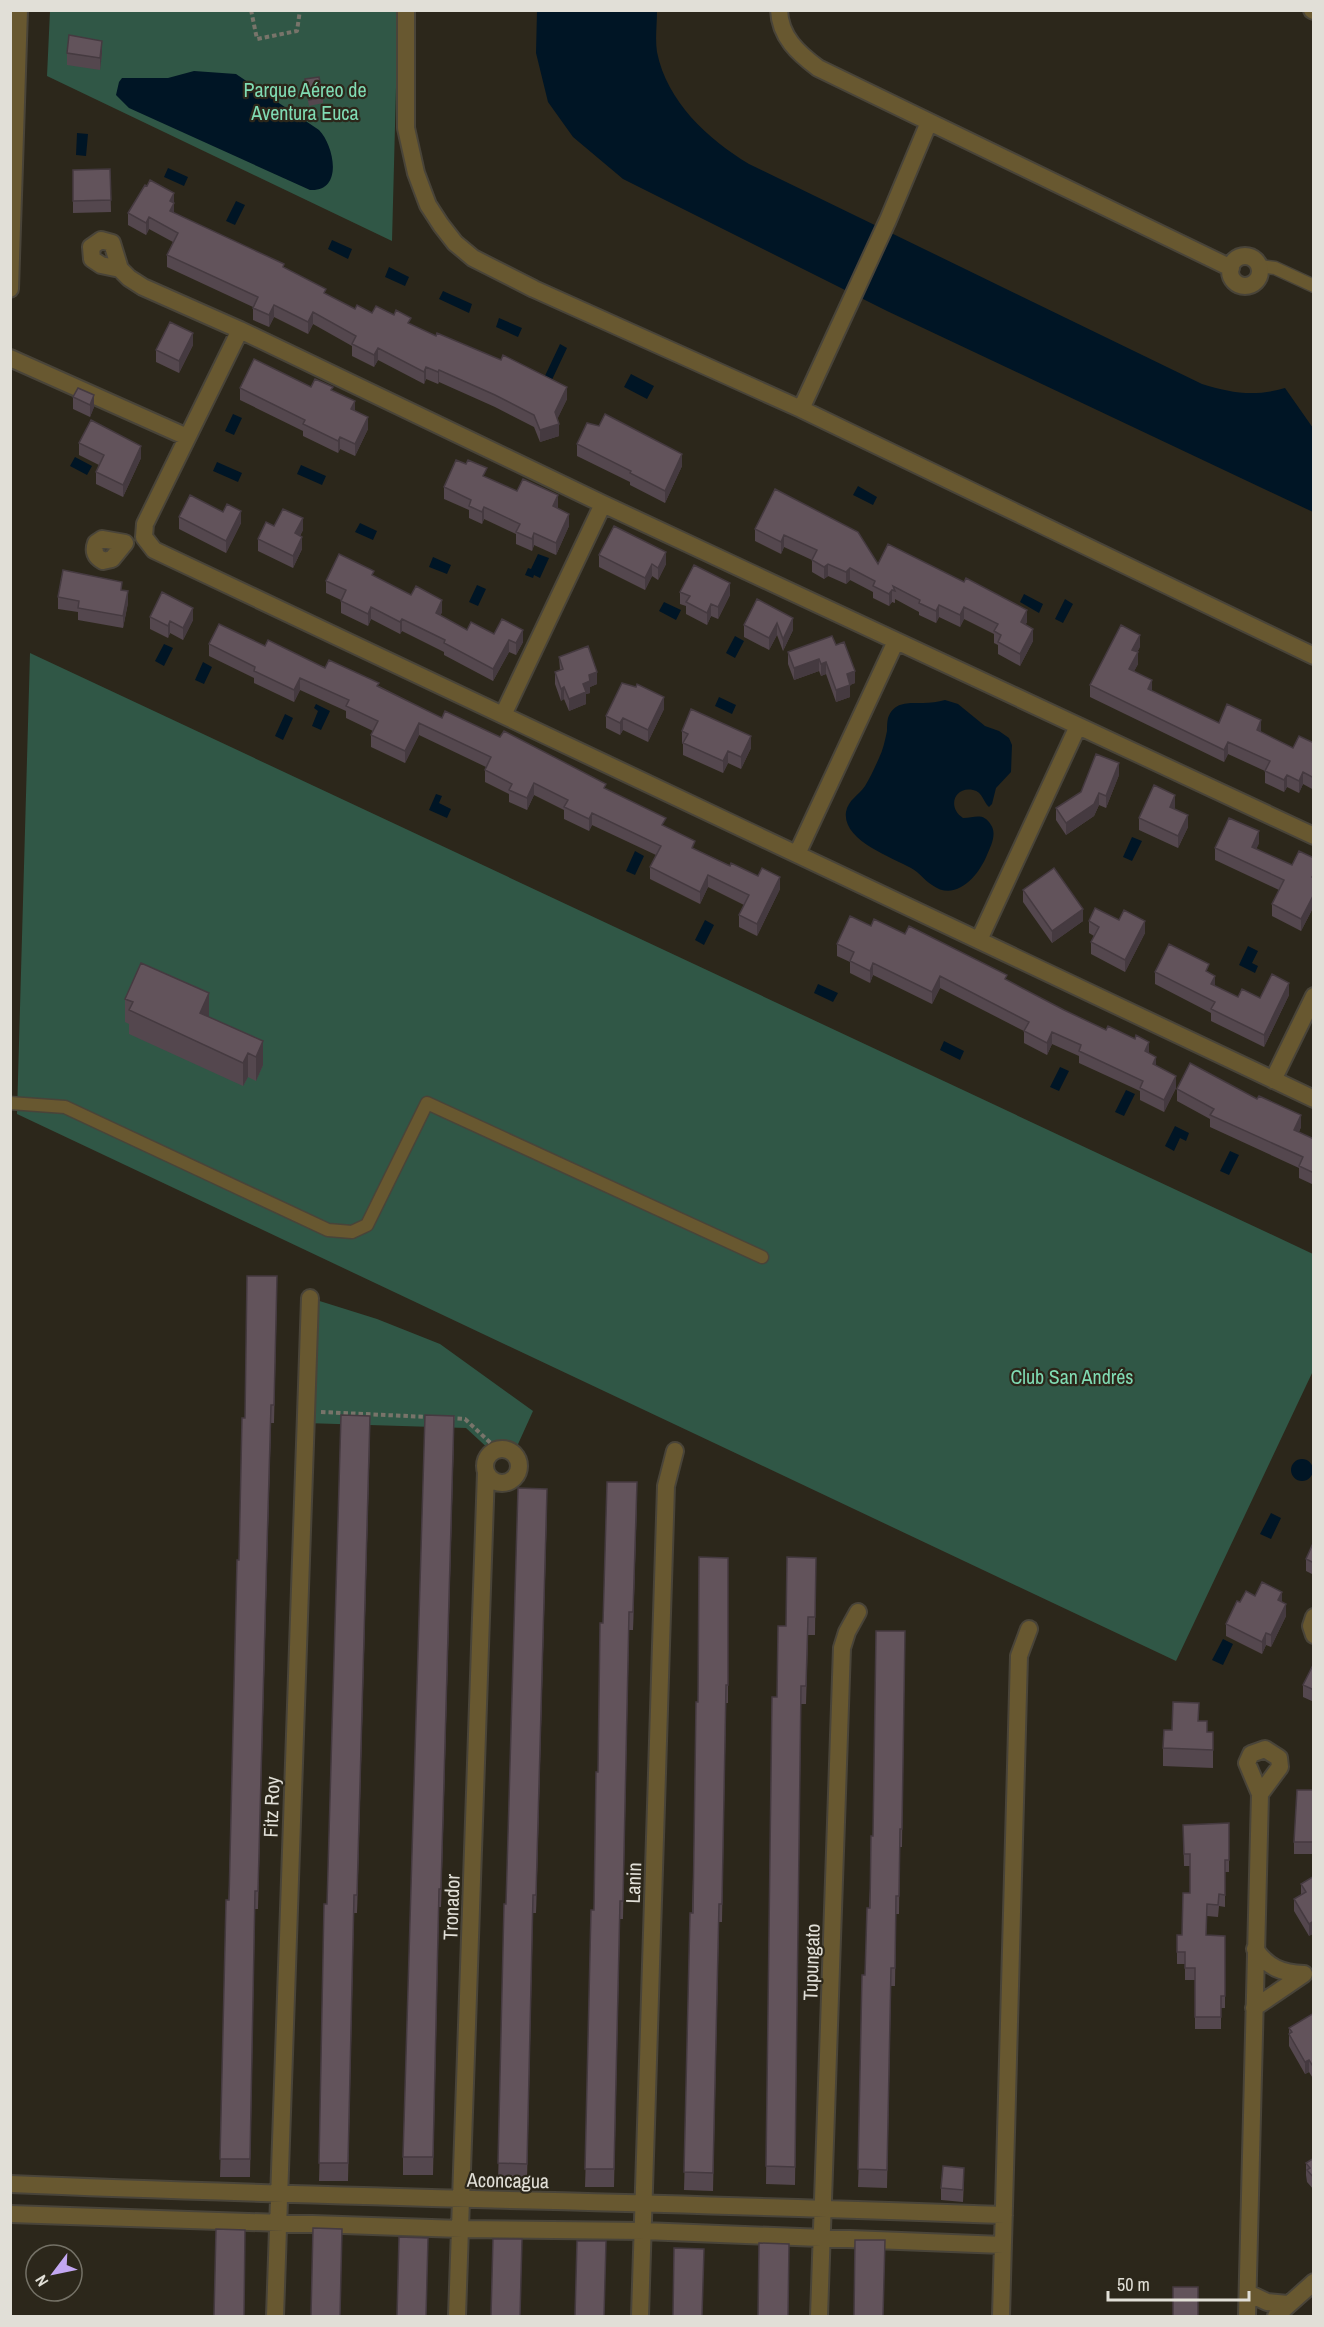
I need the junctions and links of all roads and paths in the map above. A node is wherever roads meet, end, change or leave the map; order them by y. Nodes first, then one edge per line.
1 (19, 10) edge
2 (251, 10) edge
3 (300, 10) edge
4 (406, 10) edge
5 (779, 10) edge
6 (929, 122) junction
7 (1259, 266) junction
8 (1231, 268) junction
9 (120, 269) dead end
10 (1314, 286) edge
11 (10, 289) edge
12 (240, 330) junction
13 (10, 358) edge
14 (801, 410) junction
15 (187, 437) junction
16 (603, 504) junction
17 (144, 537) junction
18 (125, 543) dead end
19 (896, 641) junction
20 (1314, 656) edge
21 (503, 715) junction
22 (1078, 726) junction
23 (1314, 836) edge
24 (797, 854) junction
25 (979, 940) junction
26 (1314, 996) edge
27 (1273, 1080) junction
28 (1314, 1099) edge
29 (10, 1104) edge
30 (762, 1257) dead end
31 (310, 1298) dead end
32 (305, 1412) junction
33 (432, 1417) edge
34 (444, 1418) edge
35 (497, 1449) junction
36 (675, 1451) dead end
37 (486, 1472) junction
38 (504, 1484) junction
39 (484, 1498) junction
40 (858, 1612) dead end
41 (1314, 1617) edge
42 (1029, 1629) dead end
43 (1314, 1635) edge
44 (1260, 1794) dead end
45 (1256, 1949) junction
46 (1309, 1971) edge
47 (1254, 2008) junction
48 (10, 2184) edge
49 (169, 2190) junction
50 (279, 2194) junction
51 (462, 2200) junction
52 (644, 2203) junction
53 (824, 2208) junction
54 (10, 2214) edge
55 (1004, 2215) junction
56 (170, 2219) junction
57 (278, 2223) junction
58 (461, 2229) junction
59 (643, 2231) junction
60 (821, 2237) junction
61 (1003, 2245) junction
62 (1314, 2282) edge
63 (1248, 2293) junction
64 (1288, 2304) junction
65 (275, 2316) edge
66 (457, 2316) edge
67 (640, 2316) edge
68 (819, 2316) edge
69 (1001, 2316) edge
70 (1247, 2316) edge
71 (1276, 2316) edge

1 - 11 street
2 - 3 path
4 - 14 street
5 - 6 street
6 - 8 street
6 - 14 street
7 - 8 street
7 - 8 street
7 - 10 lane
9 - 12 street
12 - 15 street
12 - 16 street
13 - 15 street
14 - 20 street
15 - 17 street
16 - 19 street
16 - 21 street
17 - 18 street
17 - 21 street
19 - 22 street
19 - 24 street
21 - 24 street
22 - 23 street
22 - 25 street
24 - 25 street
25 - 27 street
26 - 27 street
27 - 28 street
29 - 30 lane
31 - 32 street, Fitz Roy
32 - 33 path
32 - 50 street, Fitz Roy
34 - 35 path
35 - 37 street, Tronador
35 - 38 street
36 - 52 street, Lanin
37 - 38 street
37 - 39 street, Tronador
38 - 39 street
39 - 51 street, Tronador
40 - 53 street, Tupungato
41 - 43 street
42 - 55 street
44 - 45 street
45 - 46 street
45 - 47 street
46 - 47 street
47 - 63 street
48 - 49 street, Aconcagua
49 - 50 street, Aconcagua
49 - 56 street
50 - 51 street, Aconcagua
50 - 57 street, Fitz Roy
51 - 52 street, Aconcagua
51 - 58 street, Tronador
52 - 53 street, Aconcagua
52 - 59 street, Lanin
53 - 55 street, Aconcagua
53 - 60 street, Tupungato
54 - 56 street
55 - 61 street
56 - 57 street
57 - 58 street
57 - 65 street, Fitz Roy
58 - 59 street
58 - 66 street, Tronador
59 - 60 street
59 - 67 street, Lanin
60 - 61 street
60 - 68 street, Tupungato
61 - 69 street
62 - 64 street
63 - 64 street
63 - 70 street
64 - 71 street

